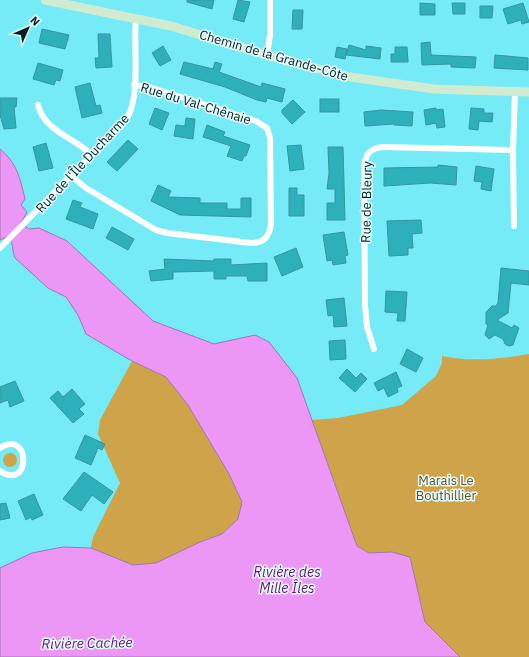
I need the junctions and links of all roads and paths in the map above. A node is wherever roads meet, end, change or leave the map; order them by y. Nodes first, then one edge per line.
1 (45, 0) edge
2 (270, 0) edge
3 (136, 18) junction
4 (267, 55) junction
5 (134, 85) junction
6 (515, 92) junction
7 (529, 92) edge
8 (38, 106) dead end
9 (513, 150) junction
10 (92, 155) junction
11 (72, 176) junction
12 (514, 226) dead end
13 (0, 248) edge
14 (374, 349) dead end
15 (0, 448) edge
16 (1, 474) edge

1 - 3 main road, Chemin de la Grande-Côte
2 - 4 street
3 - 4 main road, Chemin de la Grande-Côte
3 - 5 street, Rue de l'Île Ducharme
4 - 6 main road, Chemin de la Grande-Côte
5 - 10 street, Rue de l'Île Ducharme
5 - 11 street, Rue du Val-Chênaie
6 - 7 main road, Chemin de la Grande-Côte
6 - 9 street
8 - 10 street
9 - 12 street
9 - 14 street, Rue de Bleury
10 - 11 street, Rue de l'Île Ducharme
11 - 13 street, Rue de l'Île Ducharme
15 - 16 street

